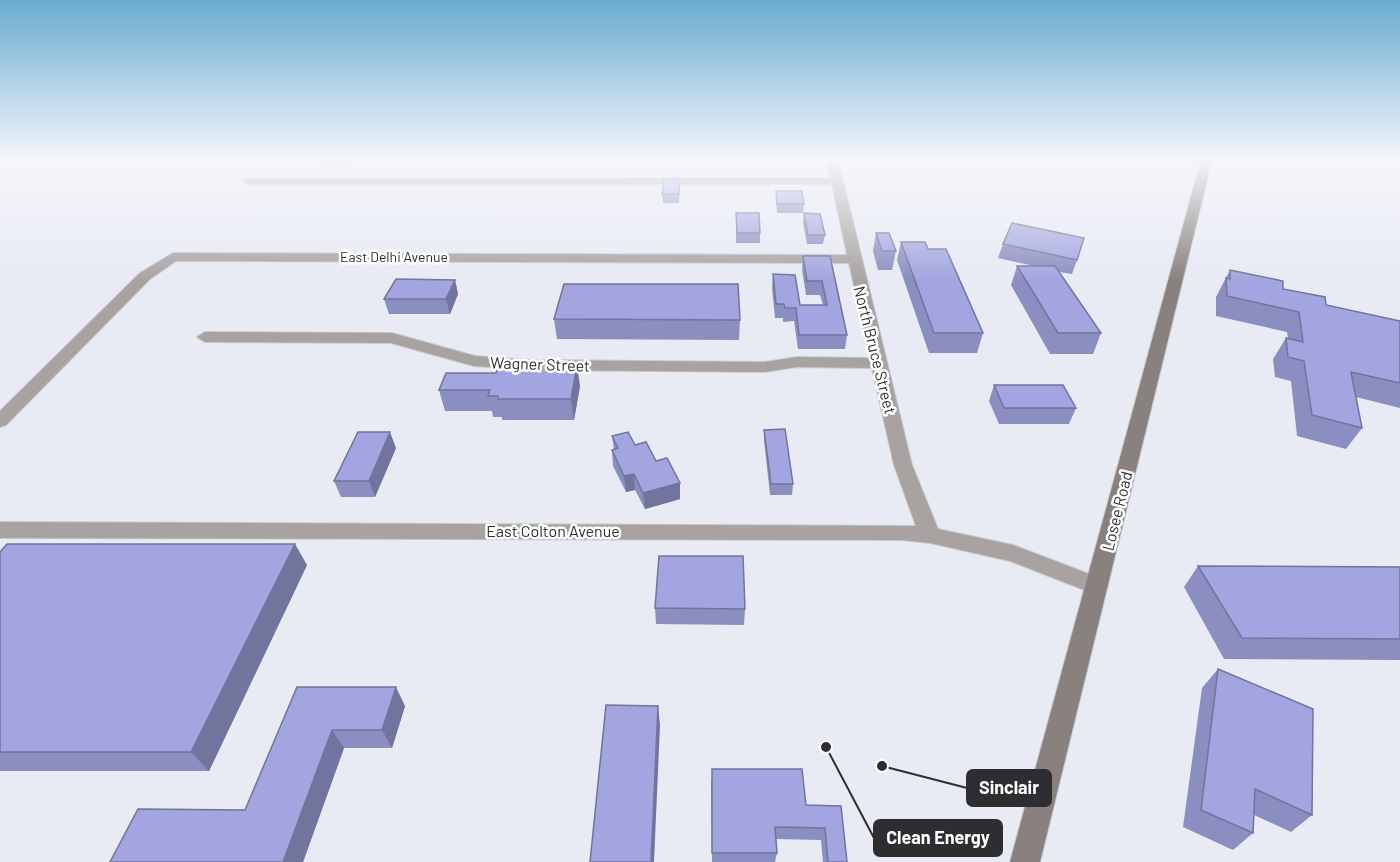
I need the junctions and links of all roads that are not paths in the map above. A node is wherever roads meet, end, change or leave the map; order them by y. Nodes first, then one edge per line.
1 (841, 200) edge
2 (1197, 200) edge
3 (854, 259) junction
4 (205, 337) dead end
5 (878, 363) junction
6 (0, 421) edge
7 (0, 530) edge
8 (930, 535) junction
9 (1097, 586) junction
10 (1025, 862) edge

1 - 3 street, North Bruce Street
2 - 9 main road, Losee Road
3 - 5 street, North Bruce Street
3 - 6 street, East Delhi Avenue
4 - 5 street, Wagner Street
5 - 8 street, North Bruce Street
7 - 8 street, East Colton Avenue
8 - 9 street, East Colton Avenue
9 - 10 main road, Losee Road

